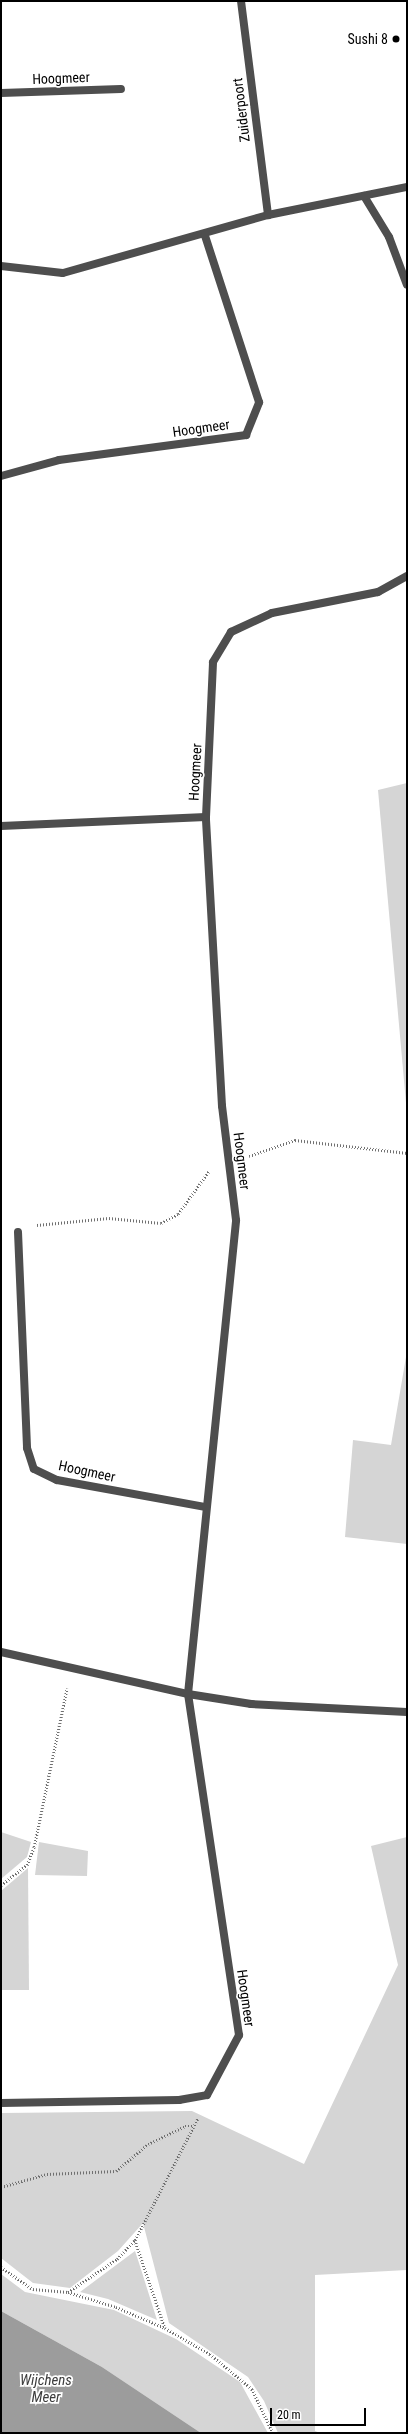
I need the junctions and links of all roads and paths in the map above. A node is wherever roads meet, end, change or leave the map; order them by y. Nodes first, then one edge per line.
1 (241, 1) edge
2 (121, 88) dead end
3 (1, 93) edge
4 (407, 187) edge
5 (364, 196) junction
6 (268, 215) junction
7 (205, 236) junction
8 (1, 266) edge
9 (407, 285) edge
10 (1, 476) edge
11 (407, 576) edge
12 (206, 817) junction
13 (1, 827) edge
14 (407, 1153) edge
15 (229, 1163) junction
16 (33, 1225) dead end
17 (18, 1232) dead end
18 (205, 1507) junction
19 (1, 1652) edge
20 (71, 1666) junction
21 (188, 1694) junction
22 (407, 1712) edge
23 (1, 1885) edge
24 (207, 2095) junction
25 (1, 2103) edge
26 (194, 2126) junction
27 (1, 2188) edge
28 (135, 2240) junction
29 (1, 2267) edge
30 (68, 2292) junction
31 (165, 2328) junction
32 (273, 2433) edge

1 - 6 street, Zuiderpoort
2 - 3 street, Hoogmeer
4 - 5 street
5 - 6 street
5 - 9 street
6 - 7 street
7 - 8 street
7 - 10 street, Hoogmeer
11 - 12 street, Hoogmeer
12 - 13 street, Hoogmeer
12 - 15 street, Hoogmeer
14 - 15 path
15 - 16 path
15 - 18 street, Hoogmeer
17 - 18 street, Hoogmeer
18 - 21 street, Hoogmeer
19 - 20 street
20 - 21 street
20 - 23 path
21 - 22 street
21 - 24 street, Hoogmeer
24 - 25 street
24 - 26 path
26 - 27 path
26 - 28 path
28 - 30 path
28 - 31 path
29 - 30 path
30 - 31 path
31 - 32 path

